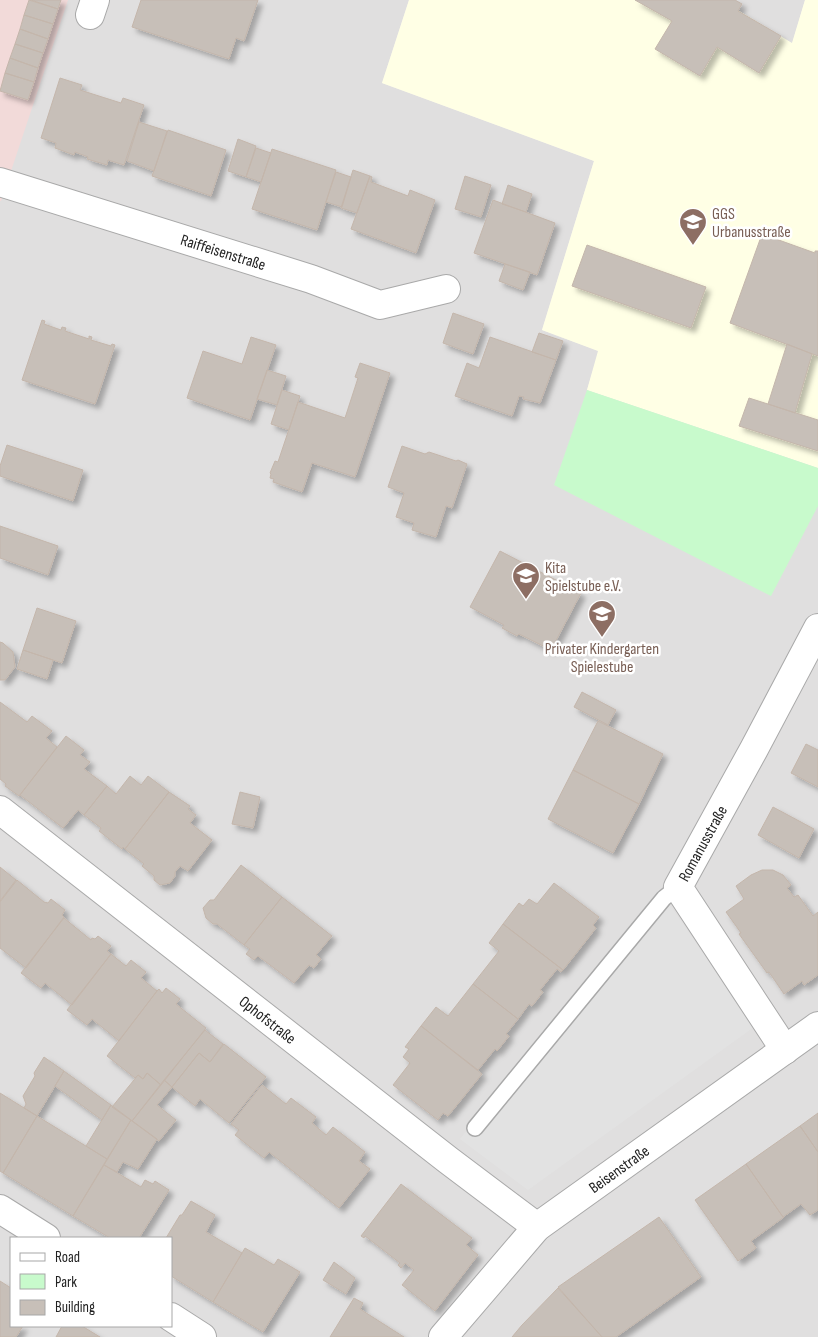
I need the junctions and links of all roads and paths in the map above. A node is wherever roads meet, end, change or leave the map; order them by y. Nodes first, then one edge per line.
1 (0, 182) edge
2 (446, 289) dead end
3 (818, 628) edge
4 (0, 810) edge
5 (678, 887) junction
6 (818, 1026) edge
7 (785, 1050) junction
8 (475, 1128) dead end
9 (0, 1209) edge
10 (537, 1227) junction
11 (44, 1237) edge
12 (172, 1318) edge
13 (202, 1337) edge
14 (443, 1337) edge

1 - 2 street, Raiffeisenstraße
3 - 5 street, Romanusstraße
4 - 10 street, Ophofstraße
5 - 7 street, Romanusstraße
5 - 8 lane
6 - 7 street, Beisenstraße
7 - 10 street, Beisenstraße
9 - 11 street
10 - 14 street, Beisenstraße
12 - 13 street

